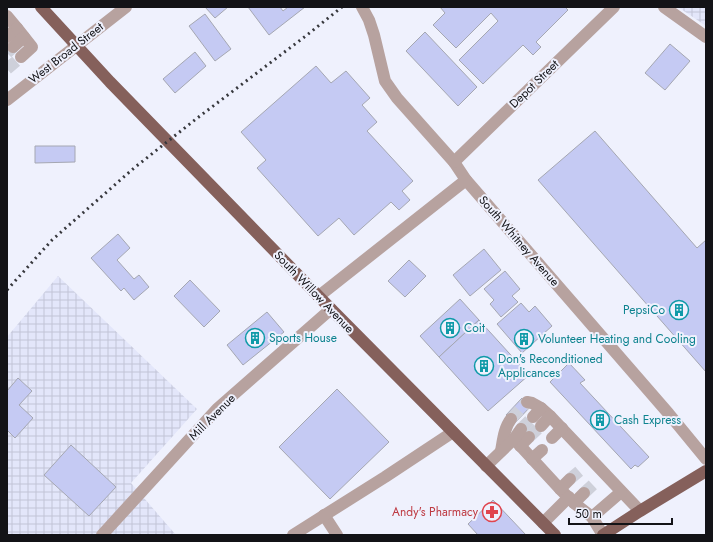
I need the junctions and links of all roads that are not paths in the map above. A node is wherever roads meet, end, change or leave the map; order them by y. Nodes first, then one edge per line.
1 (41, 7) edge
2 (126, 7) edge
3 (362, 7) edge
4 (614, 7) edge
5 (664, 7) edge
6 (7, 16) edge
7 (20, 33) junction
8 (706, 37) edge
9 (77, 45) junction
10 (14, 47) edge
11 (7, 100) edge
12 (454, 162) junction
13 (466, 180) junction
14 (319, 296) junction
15 (331, 309) junction
16 (527, 402) dead end
17 (546, 412) junction
18 (511, 419) tunnel mouth
19 (537, 422) tunnel mouth
20 (562, 428) junction
21 (453, 432) junction
22 (525, 433) tunnel mouth
23 (552, 438) dead end
24 (517, 442) junction
25 (542, 450) dead end
26 (501, 451) junction
27 (532, 459) junction
28 (706, 459) edge
29 (486, 466) junction
30 (706, 471) edge
31 (570, 479) tunnel mouth
32 (560, 489) junction
33 (622, 492) junction
34 (584, 493) tunnel mouth
35 (572, 500) junction
36 (640, 511) junction
37 (324, 515) junction
38 (592, 517) junction
39 (543, 523) junction
40 (102, 535) edge
41 (293, 535) edge
42 (337, 535) edge
43 (555, 535) edge
44 (603, 535) edge

1 - 9 main road, South Willow Avenue
2 - 9 street, West Broad Street
3 - 12 street, South Whitney Avenue
4 - 12 street, Depot Street
5 - 8 street
6 - 7 street
7 - 10 street
7 - 10 street
9 - 11 street, West Broad Street
9 - 14 main road, South Willow Avenue
12 - 13 street, South Whitney Avenue
13 - 14 street
13 - 28 street, South Whitney Avenue
14 - 15 main road, South Willow Avenue
15 - 21 main road, South Willow Avenue
15 - 40 street, Mill Avenue
16 - 17 street
17 - 19 street
17 - 20 street
18 - 26 street
20 - 23 street
20 - 33 street
21 - 29 main road, South Willow Avenue
21 - 37 street
22 - 24 street
24 - 26 street
24 - 27 street
25 - 27 street
26 - 29 street
27 - 32 street
29 - 39 main road, South Willow Avenue
30 - 36 main road
31 - 32 street
32 - 35 street
33 - 36 street
33 - 38 street
34 - 35 street
35 - 38 street
35 - 39 street
36 - 44 main road
37 - 41 street
37 - 42 street
38 - 44 street
39 - 43 main road, South Willow Avenue

